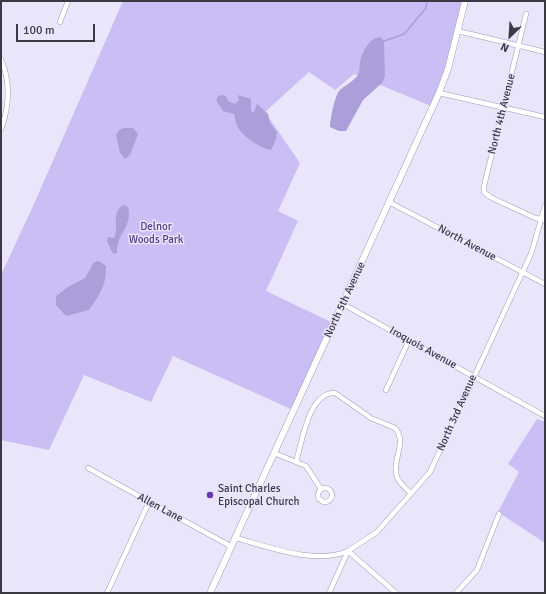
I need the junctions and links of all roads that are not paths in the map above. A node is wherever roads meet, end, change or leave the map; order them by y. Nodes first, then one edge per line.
1 (68, 1) edge
2 (465, 1) edge
3 (526, 14) dead end
4 (60, 22) dead end
5 (458, 31) junction
6 (519, 46) junction
7 (545, 52) edge
8 (1, 59) edge
9 (439, 93) junction
10 (504, 107) junction
11 (545, 116) edge
12 (1, 129) edge
13 (389, 202) junction
14 (545, 206) edge
15 (543, 219) edge
16 (522, 272) junction
17 (545, 284) edge
18 (343, 304) junction
19 (409, 340) junction
20 (474, 376) junction
21 (386, 390) dead end
22 (545, 416) edge
23 (274, 453) junction
24 (296, 462) junction
25 (88, 468) dead end
26 (321, 489) dead end
27 (411, 494) junction
28 (149, 502) junction
29 (499, 514) dead end
30 (236, 538) junction
31 (232, 547) junction
32 (348, 551) junction
33 (107, 593) edge
34 (210, 593) edge
35 (329, 593) edge
36 (396, 593) edge
37 (456, 593) edge

1 - 4 street
2 - 5 main road, North 5th Avenue
3 - 6 street, North 4th Avenue
5 - 6 street
5 - 9 main road, North 5th Avenue
6 - 7 street
6 - 10 street, North 4th Avenue
8 - 12 street
9 - 10 street
9 - 13 main road, North 5th Avenue
10 - 11 street
10 - 15 street, North 4th Avenue
13 - 16 street, North Avenue
13 - 18 main road, North 5th Avenue
14 - 15 street, North 3rd Avenue
15 - 16 street, North 3rd Avenue
16 - 17 street, North Avenue
16 - 20 street, North 3rd Avenue
18 - 19 street, Iroquois Avenue
18 - 23 main road, North 5th Avenue
19 - 20 street, Iroquois Avenue
19 - 21 street
20 - 22 street, Iroquois Avenue
20 - 27 street, North 3rd Avenue
23 - 24 street
23 - 30 main road, North 5th Avenue
24 - 26 street
24 - 27 street
25 - 28 street, Allen Lane
27 - 32 street, North 3rd Avenue
28 - 31 street, Allen Lane
28 - 33 street
29 - 37 street
30 - 31 main road, North 5th Avenue
30 - 32 street
31 - 34 main road, North 5th Avenue
32 - 35 street
32 - 36 street

